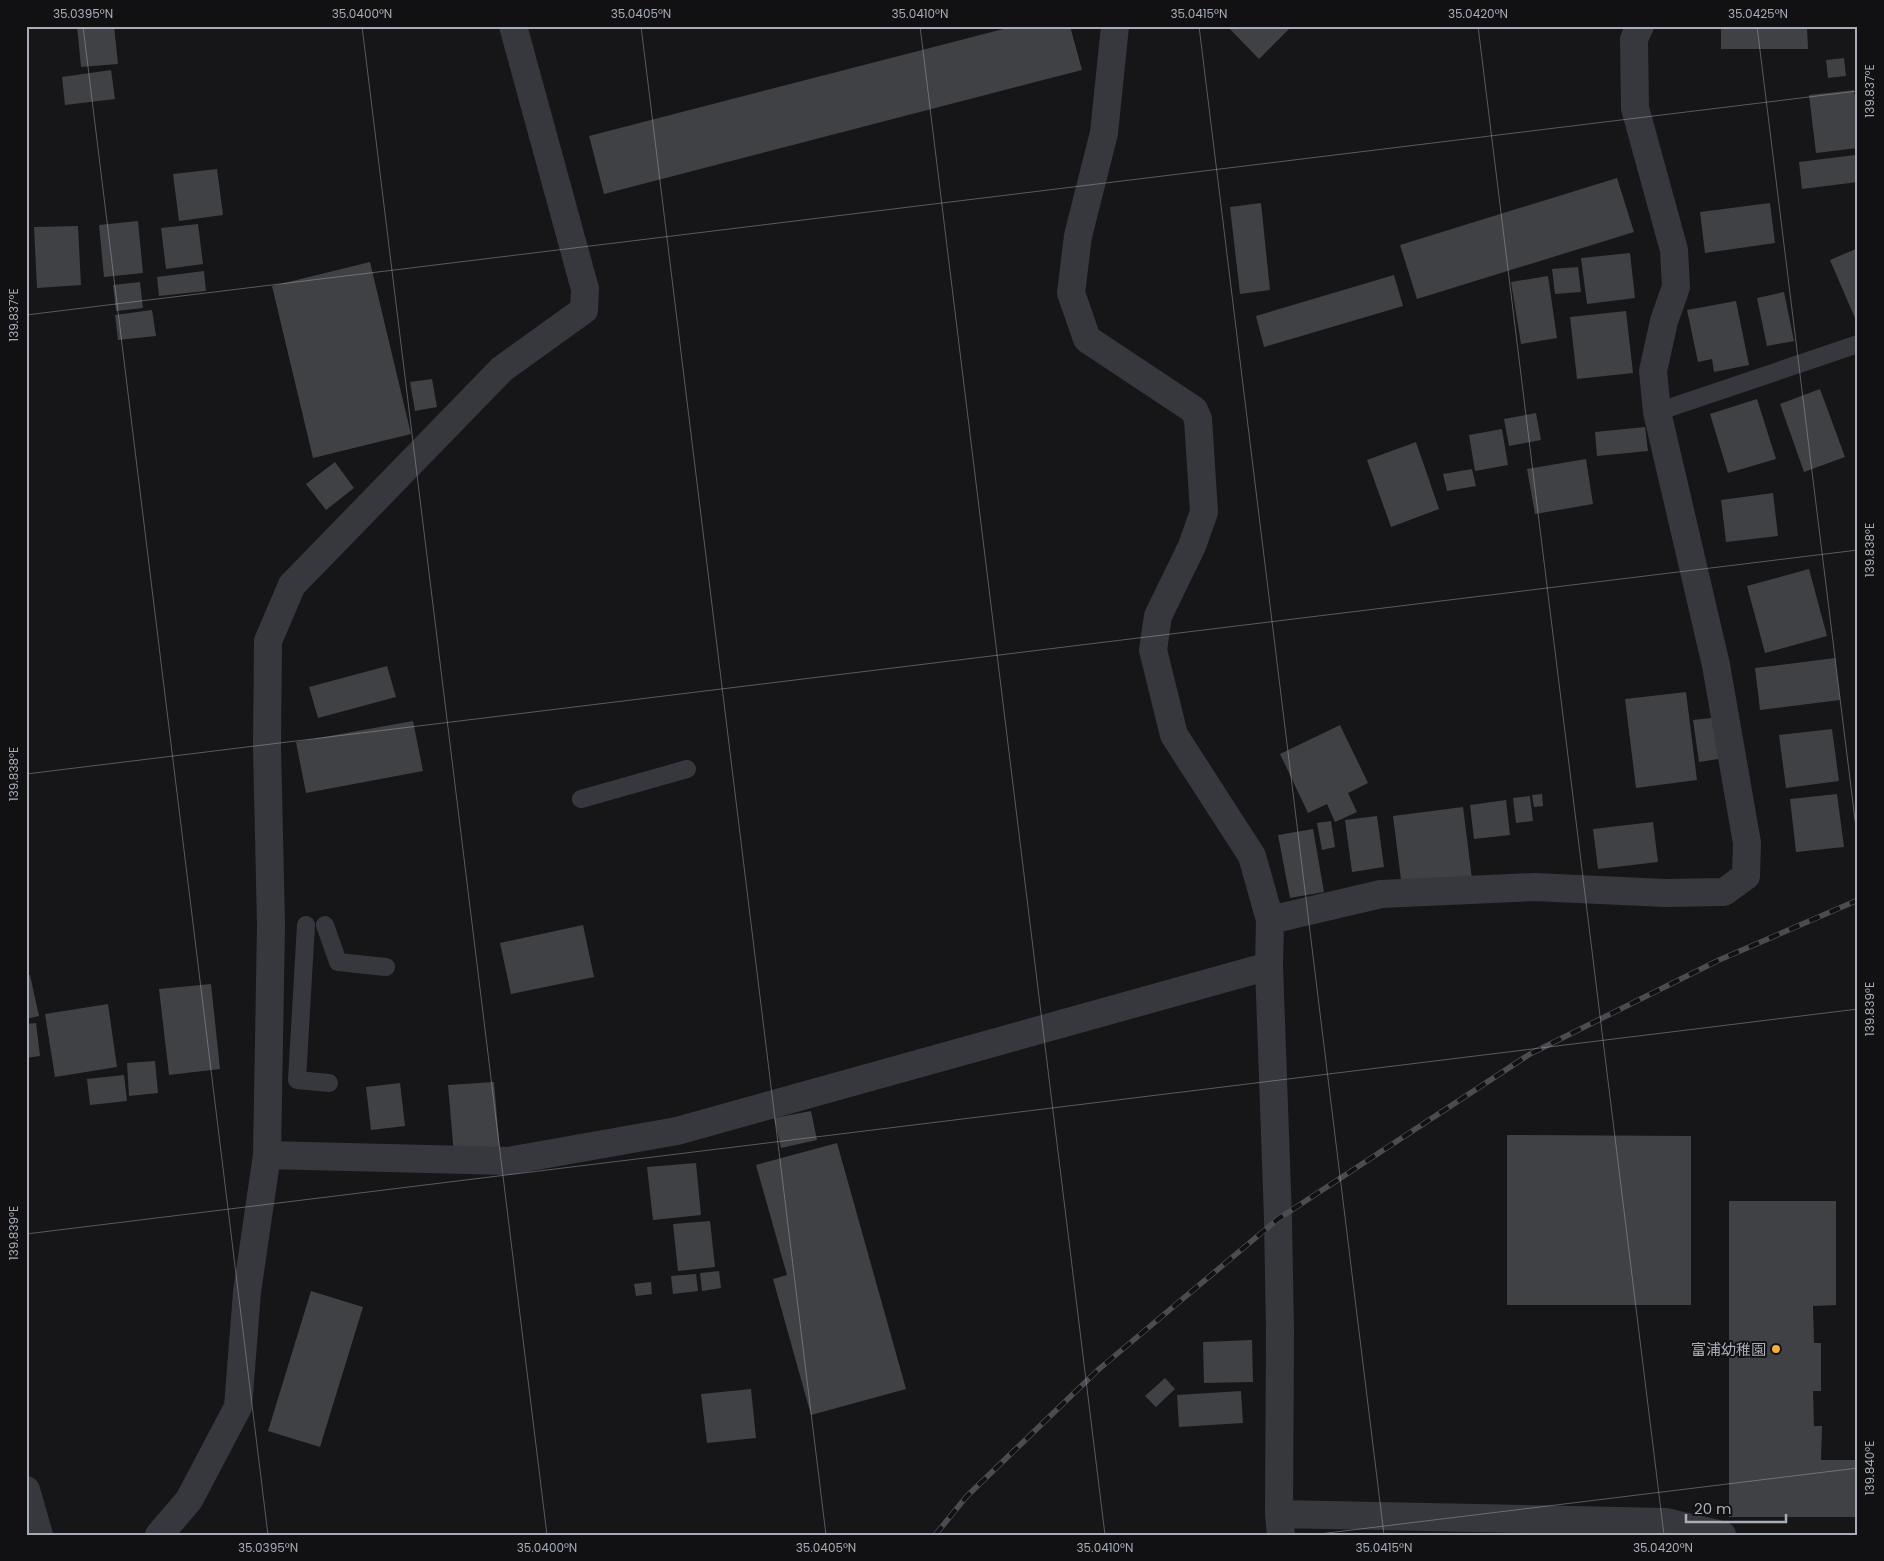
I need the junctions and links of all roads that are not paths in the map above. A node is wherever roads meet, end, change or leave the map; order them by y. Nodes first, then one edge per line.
1 (513, 26) edge
2 (1115, 26) edge
3 (1640, 26) edge
4 (1858, 344) edge
5 (1657, 412) junction
6 (686, 769) dead end
7 (581, 799) dead end
8 (1270, 920) junction
9 (306, 925) dead end
10 (325, 925) dead end
11 (1269, 966) junction
12 (386, 967) dead end
13 (329, 1083) dead end
14 (267, 1155) junction
15 (26, 1490) edge
16 (1280, 1524) edge
17 (39, 1535) edge
18 (159, 1535) edge
19 (1722, 1535) edge

1 - 14 street
2 - 8 street
3 - 5 street
4 - 5 lane
5 - 8 street
6 - 7 lane
8 - 11 street
9 - 13 lane
10 - 12 lane
11 - 14 street
11 - 16 street
14 - 18 street
15 - 17 street
16 - 19 street

